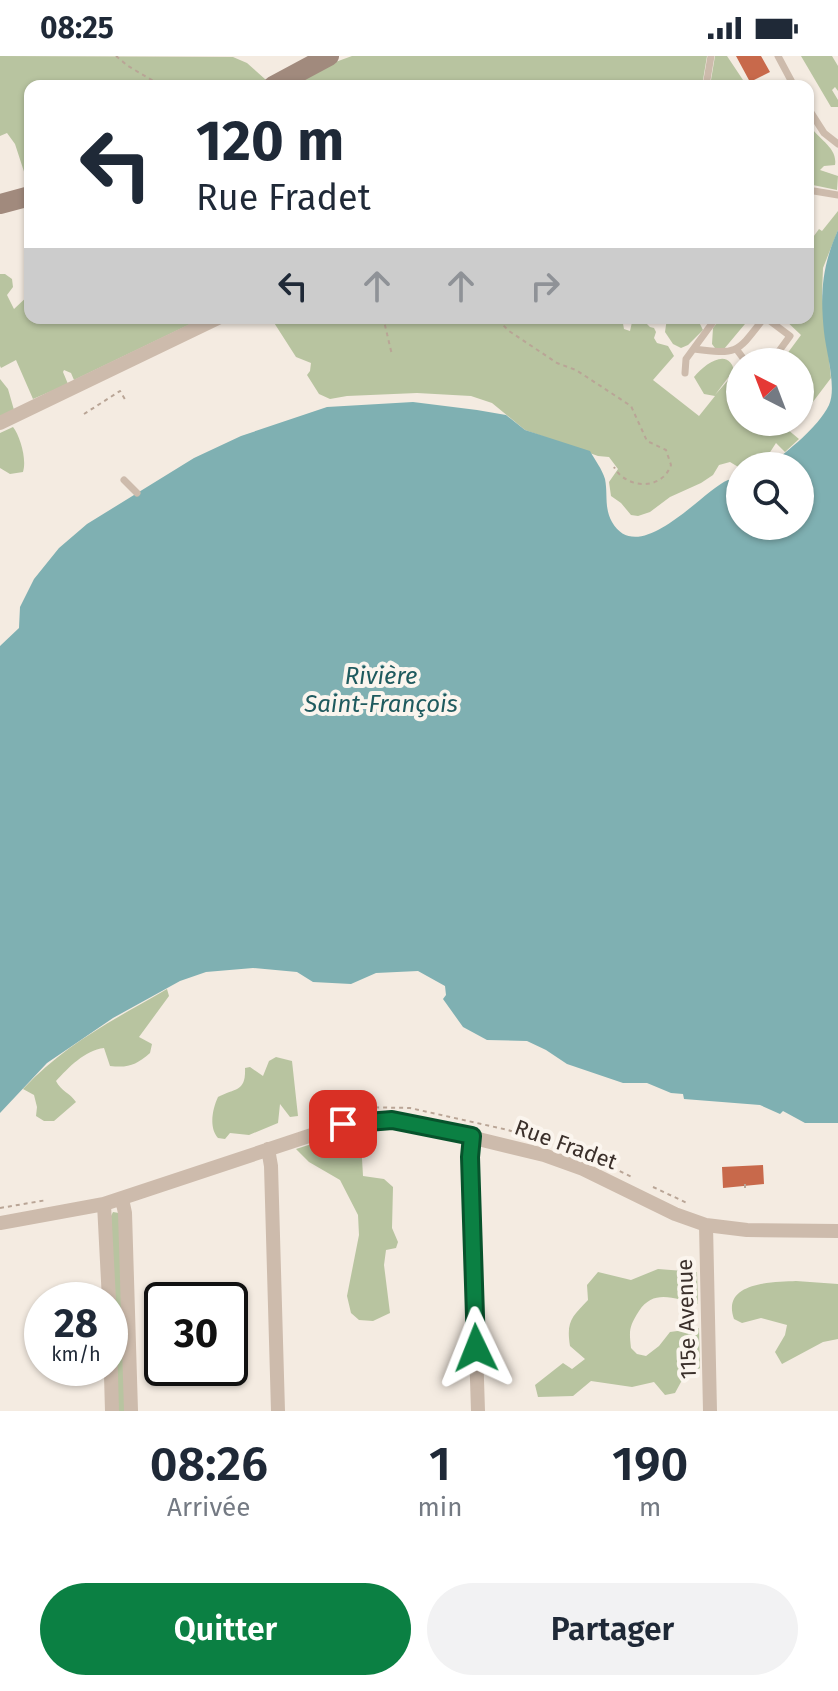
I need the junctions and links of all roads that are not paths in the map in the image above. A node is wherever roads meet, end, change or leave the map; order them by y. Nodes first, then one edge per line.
1 (329, 56) edge
2 (711, 56) edge
3 (778, 56) edge
4 (284, 80) edge
5 (707, 80) edge
6 (791, 80) edge
7 (814, 117) edge
8 (838, 144) edge
9 (814, 191) edge
10 (838, 195) edge
11 (24, 198) edge
12 (0, 204) edge
13 (206, 324) edge
14 (712, 324) edge
15 (760, 324) edge
16 (773, 324) edge
17 (739, 348) edge
18 (781, 348) edge
19 (694, 349) junction
20 (726, 352) edge
21 (685, 373) dead end
22 (0, 423) edge
23 (124, 480) dead end
24 (137, 493) dead end
25 (472, 1136) junction
26 (268, 1149) junction
27 (122, 1199) junction
28 (104, 1204) junction
29 (0, 1223) edge
30 (706, 1225) junction
31 (838, 1231) edge
32 (108, 1282) edge
33 (111, 1386) edge
34 (112, 1411) edge
35 (131, 1411) edge
36 (278, 1411) edge
37 (478, 1411) edge
38 (710, 1411) edge

1 - 4 street
2 - 5 lane
3 - 6 lane
7 - 8 lane
9 - 10 lane
11 - 12 street
13 - 22 street
14 - 19 lane
15 - 17 lane
16 - 18 lane
19 - 20 lane
19 - 21 lane
23 - 24 lane
25 - 26 street, Rue Fradet
25 - 30 street, Rue Fradet
25 - 37 street
26 - 27 street, Rue Fradet
26 - 36 street
27 - 28 street, Rue Fradet
27 - 35 street
28 - 29 street, Rue Fradet
28 - 32 street
30 - 31 street, Rue Fradet
30 - 38 street, 115e Avenue
33 - 34 street

